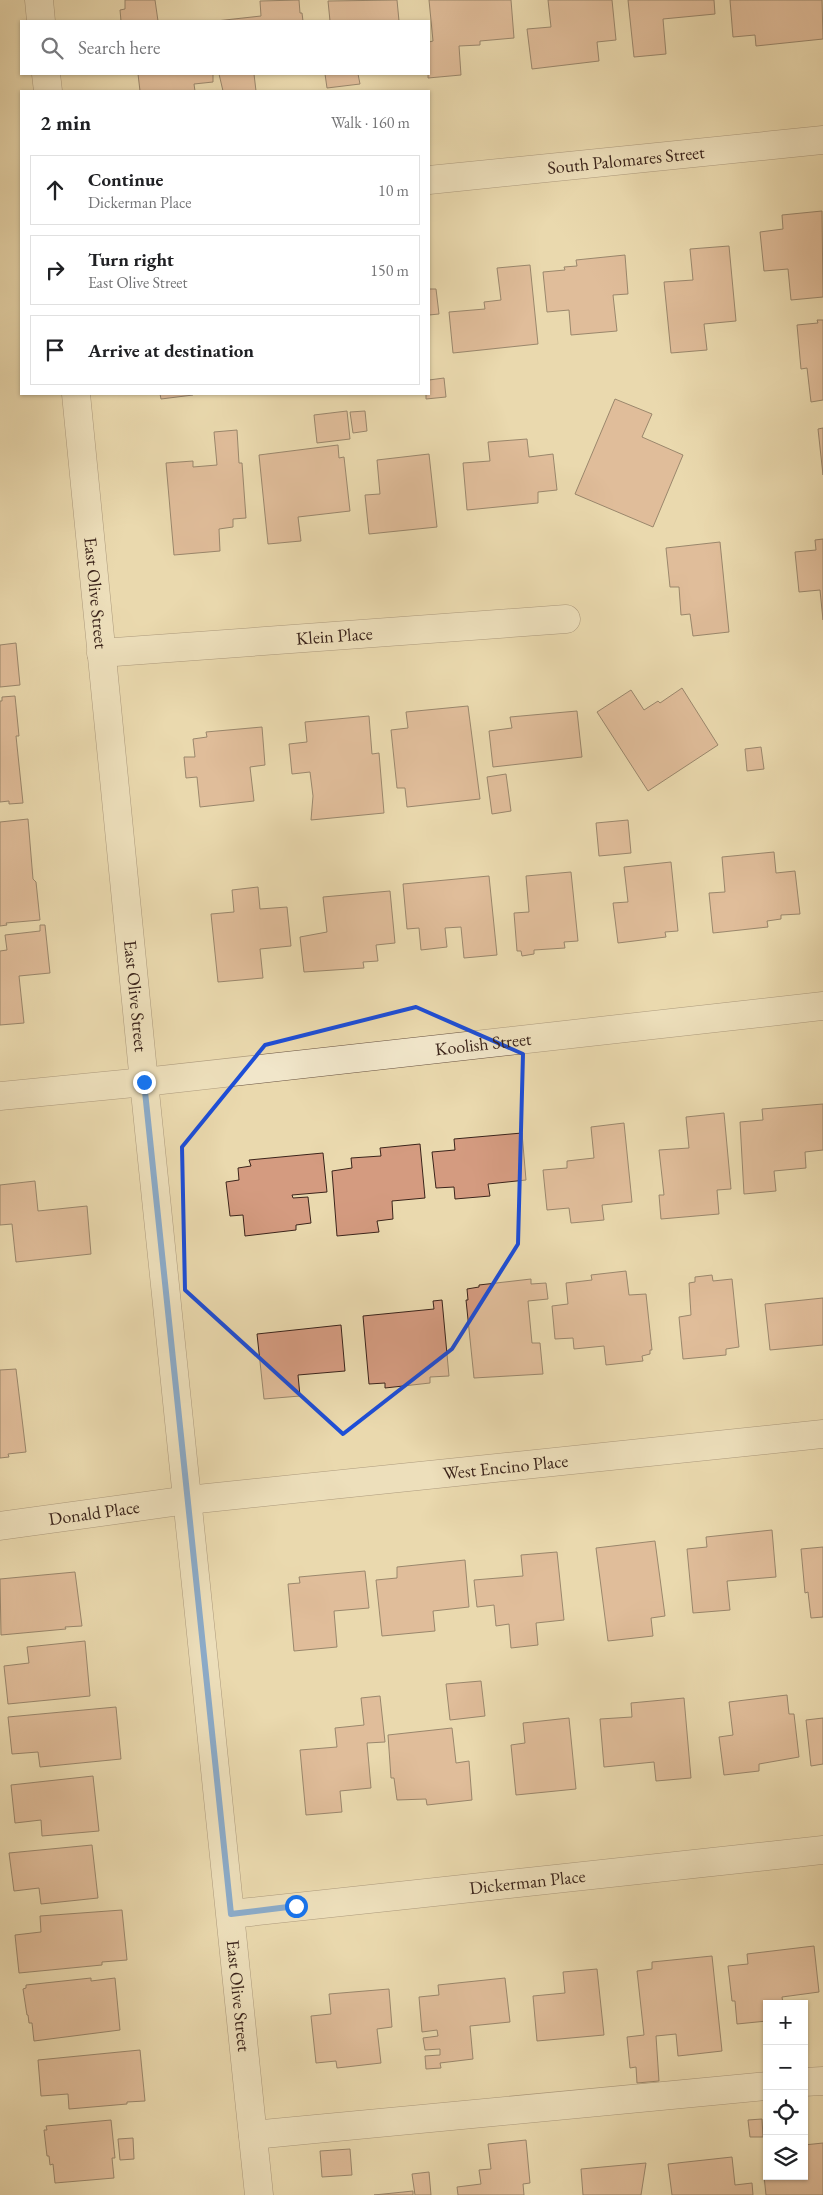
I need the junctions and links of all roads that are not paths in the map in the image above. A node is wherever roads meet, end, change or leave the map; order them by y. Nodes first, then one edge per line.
1 (40, 0) edge
2 (41, 20) edge
3 (46, 75) edge
4 (48, 90) edge
5 (823, 140) edge
6 (430, 180) edge
7 (76, 395) edge
8 (566, 619) dead end
9 (101, 653) junction
10 (823, 1006) edge
11 (144, 1082) junction
12 (0, 1096) edge
13 (823, 1434) edge
14 (188, 1500) junction
15 (0, 1526) edge
16 (823, 1850) edge
17 (231, 1914) junction
18 (823, 2080) edge
19 (808, 2082) edge
20 (763, 2086) edge
21 (253, 2135) junction
22 (259, 2195) edge

1 - 2 street
3 - 4 street
5 - 6 street, South Palomares Street
7 - 9 street, East Olive Street
8 - 9 street, Klein Place
9 - 11 street, East Olive Street
10 - 11 street, Koolish Street
11 - 12 street, Koolish Street
11 - 14 street, East Olive Street
13 - 14 street, West Encino Place
14 - 15 street, Donald Place
14 - 17 street, East Olive Street
16 - 17 street, Dickerman Place
17 - 21 street, East Olive Street
18 - 19 street
20 - 21 street
21 - 22 street, East Olive Street

